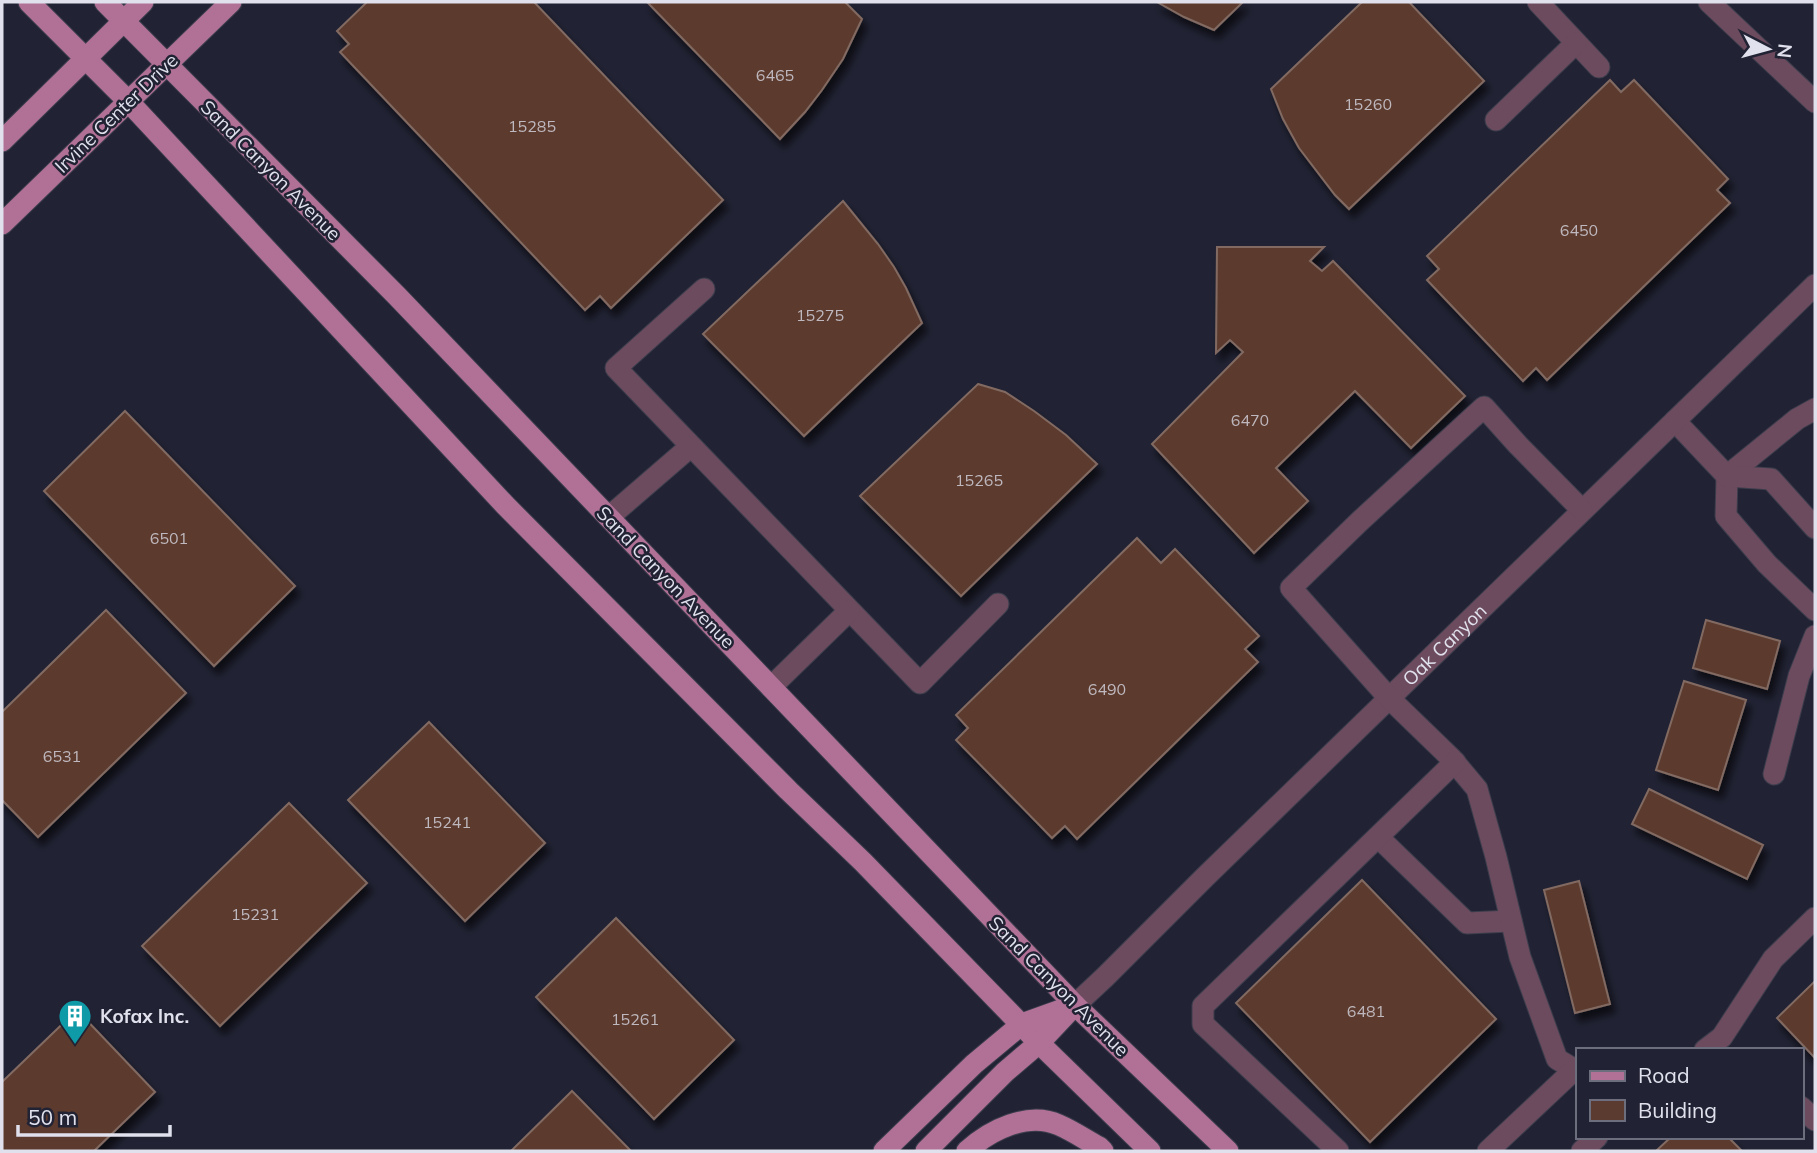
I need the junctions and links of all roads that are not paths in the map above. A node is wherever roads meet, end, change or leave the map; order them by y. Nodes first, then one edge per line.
1 (29, 2) edge
2 (105, 2) edge
3 (144, 2) edge
4 (231, 2) edge
5 (1538, 2) edge
6 (1709, 2) edge
7 (123, 21) junction
8 (1576, 43) junction
9 (86, 59) junction
10 (166, 64) junction
11 (1599, 67) dead end
12 (127, 100) junction
13 (1815, 102) edge
14 (1496, 120) dead end
15 (2, 141) edge
16 (2, 224) edge
17 (1815, 285) edge
18 (704, 289) dead end
19 (1815, 409) edge
20 (1675, 421) junction
21 (690, 447) junction
22 (1727, 476) junction
23 (1582, 510) junction
24 (609, 517) junction
25 (1815, 527) edge
26 (998, 604) dead end
27 (1815, 610) edge
28 (849, 611) junction
29 (1815, 636) edge
30 (771, 687) junction
31 (1389, 698) junction
32 (1455, 762) junction
33 (1774, 774) dead end
34 (1377, 838) junction
35 (1815, 918) edge
36 (1511, 921) junction
37 (1075, 1004) junction
38 (1022, 1024) junction
39 (1039, 1043) junction
40 (1721, 1046) edge
41 (1576, 1070) edge
42 (1595, 1139) edge
43 (884, 1151) edge
44 (926, 1151) edge
45 (967, 1151) edge
46 (1103, 1151) edge
47 (1150, 1151) edge
48 (1228, 1151) edge
49 (1338, 1151) edge
50 (1488, 1151) edge
51 (1582, 1151) edge

1 - 9 main road
2 - 7 main road, Sand Canyon Avenue
3 - 7 main road
4 - 10 main road, Irvine Center Drive
5 - 8 street
6 - 13 street
7 - 9 main road
7 - 10 main road, Sand Canyon Avenue
8 - 11 street
8 - 14 street
9 - 12 main road
9 - 15 main road
10 - 12 main road, Irvine Center Drive
10 - 24 main road, Sand Canyon Avenue
12 - 16 main road, Irvine Center Drive
12 - 38 main road
17 - 20 street, Oak Canyon
18 - 21 street
19 - 22 street
20 - 22 street
20 - 23 street, Oak Canyon
21 - 24 street
21 - 28 street
22 - 25 street
22 - 27 street
23 - 31 street, Oak Canyon
23 - 31 street
24 - 30 main road, Sand Canyon Avenue
26 - 28 street
28 - 30 street
29 - 33 street
30 - 37 main road, Sand Canyon Avenue
31 - 32 street
31 - 37 street, Oak Canyon
32 - 34 street
32 - 36 street
34 - 36 street
34 - 49 street
35 - 40 street
36 - 41 street
37 - 38 main road
37 - 39 main road
37 - 48 main road, Sand Canyon Avenue
38 - 39 main road
38 - 43 main road
39 - 44 main road
39 - 47 main road
41 - 50 street
42 - 51 street
45 - 46 main road

